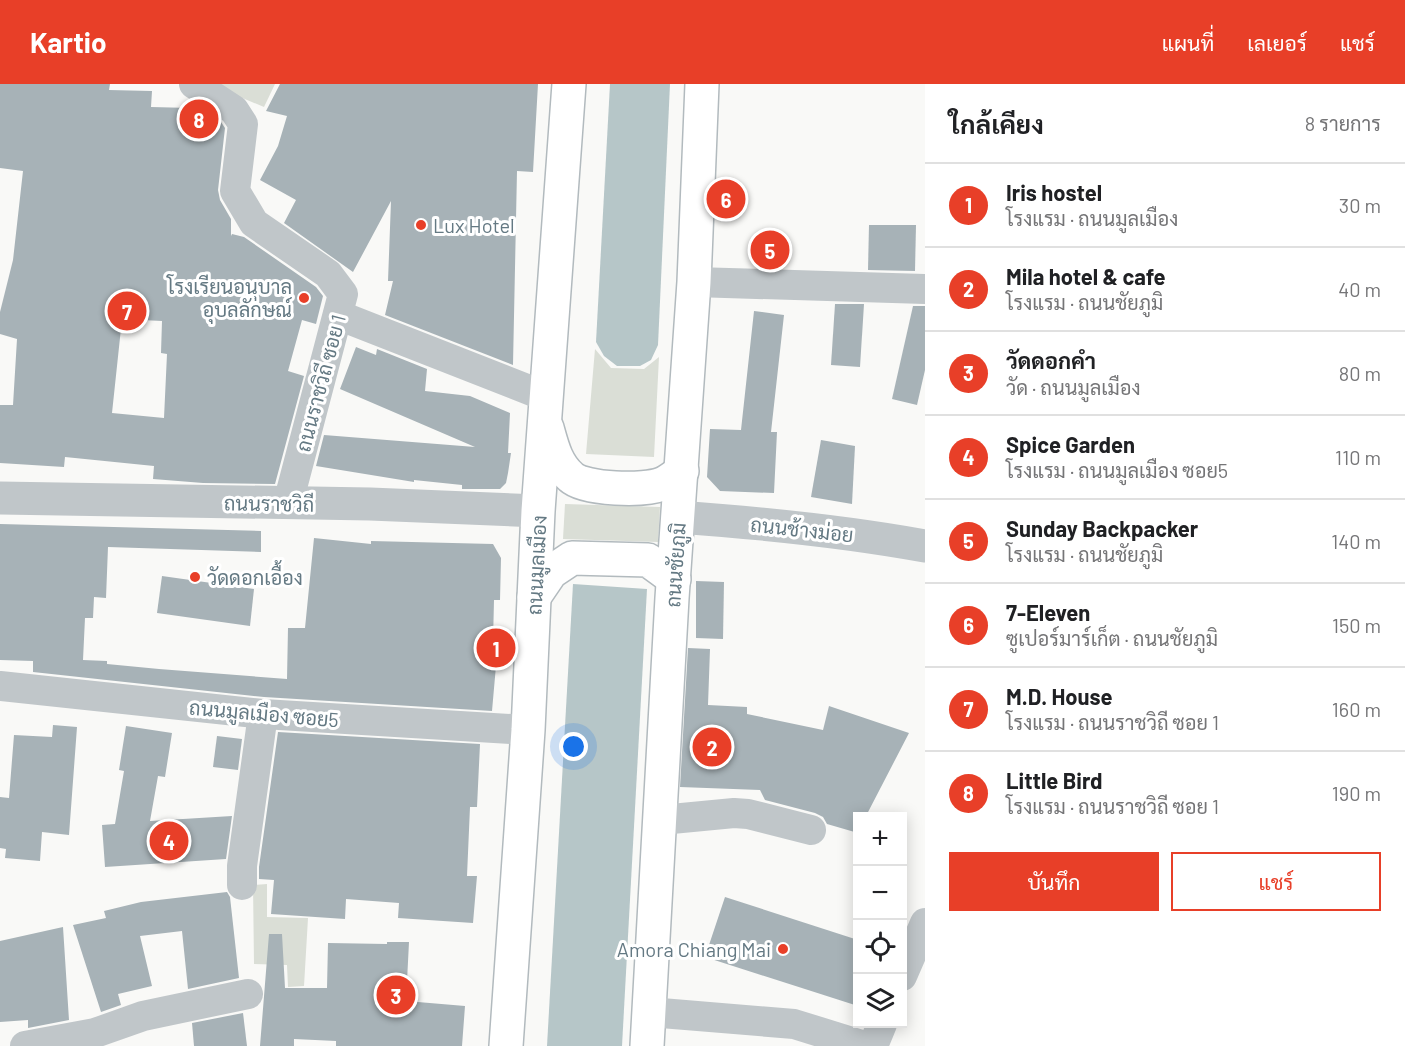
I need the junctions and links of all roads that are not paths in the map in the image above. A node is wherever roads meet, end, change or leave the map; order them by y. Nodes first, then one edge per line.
1 (194, 84) edge
2 (569, 84) edge
3 (702, 84) edge
4 (694, 282) junction
5 (925, 289) edge
6 (338, 315) junction
7 (547, 409) junction
8 (682, 471) junction
9 (0, 498) edge
10 (288, 503) junction
11 (538, 512) junction
12 (678, 517) junction
13 (925, 546) edge
14 (674, 579) junction
15 (534, 597) junction
16 (0, 686) edge
17 (263, 714) junction
18 (528, 730) junction
19 (661, 820) junction
20 (811, 830) dead end
21 (243, 885) dead end
22 (925, 923) edge
23 (904, 974) edge
24 (249, 994) dead end
25 (649, 1012) junction
26 (880, 1028) edge
27 (97, 1040) edge
28 (25, 1046) edge
29 (506, 1046) edge
30 (647, 1046) edge
31 (865, 1046) edge
32 (873, 1046) edge

1 - 6 street, ถนนราชวิถี ซอย 1
2 - 7 main road, ถนนมูลเมือง
3 - 4 main road, ถนนชัยภูมิ
4 - 5 street
4 - 8 main road, ถนนชัยภูมิ
6 - 7 street
6 - 10 street, ถนนราชวิถี ซอย 1
7 - 8 main road
7 - 11 main road, ถนนมูลเมือง
8 - 12 main road, ถนนชัยภูมิ
9 - 10 street, ถนนราชวิถี
10 - 11 street, ถนนราชวิถี
11 - 15 main road, ถนนมูลเมือง
12 - 13 street, ถนนช้างม่อย
12 - 14 main road, ถนนชัยภูมิ
14 - 15 main road
14 - 19 main road, ถนนชัยภูมิ
15 - 18 main road, ถนนมูลเมือง
16 - 17 street, ถนนมูลเมือง ซอย5
17 - 18 street, ถนนมูลเมือง ซอย5
17 - 21 street
18 - 29 main road, ถนนมูลเมือง
19 - 20 street
19 - 25 main road, ถนนชัยภูมิ
22 - 23 street
24 - 27 street
25 - 30 main road, ถนนชัยภูมิ
25 - 31 street
26 - 32 street
27 - 28 street

